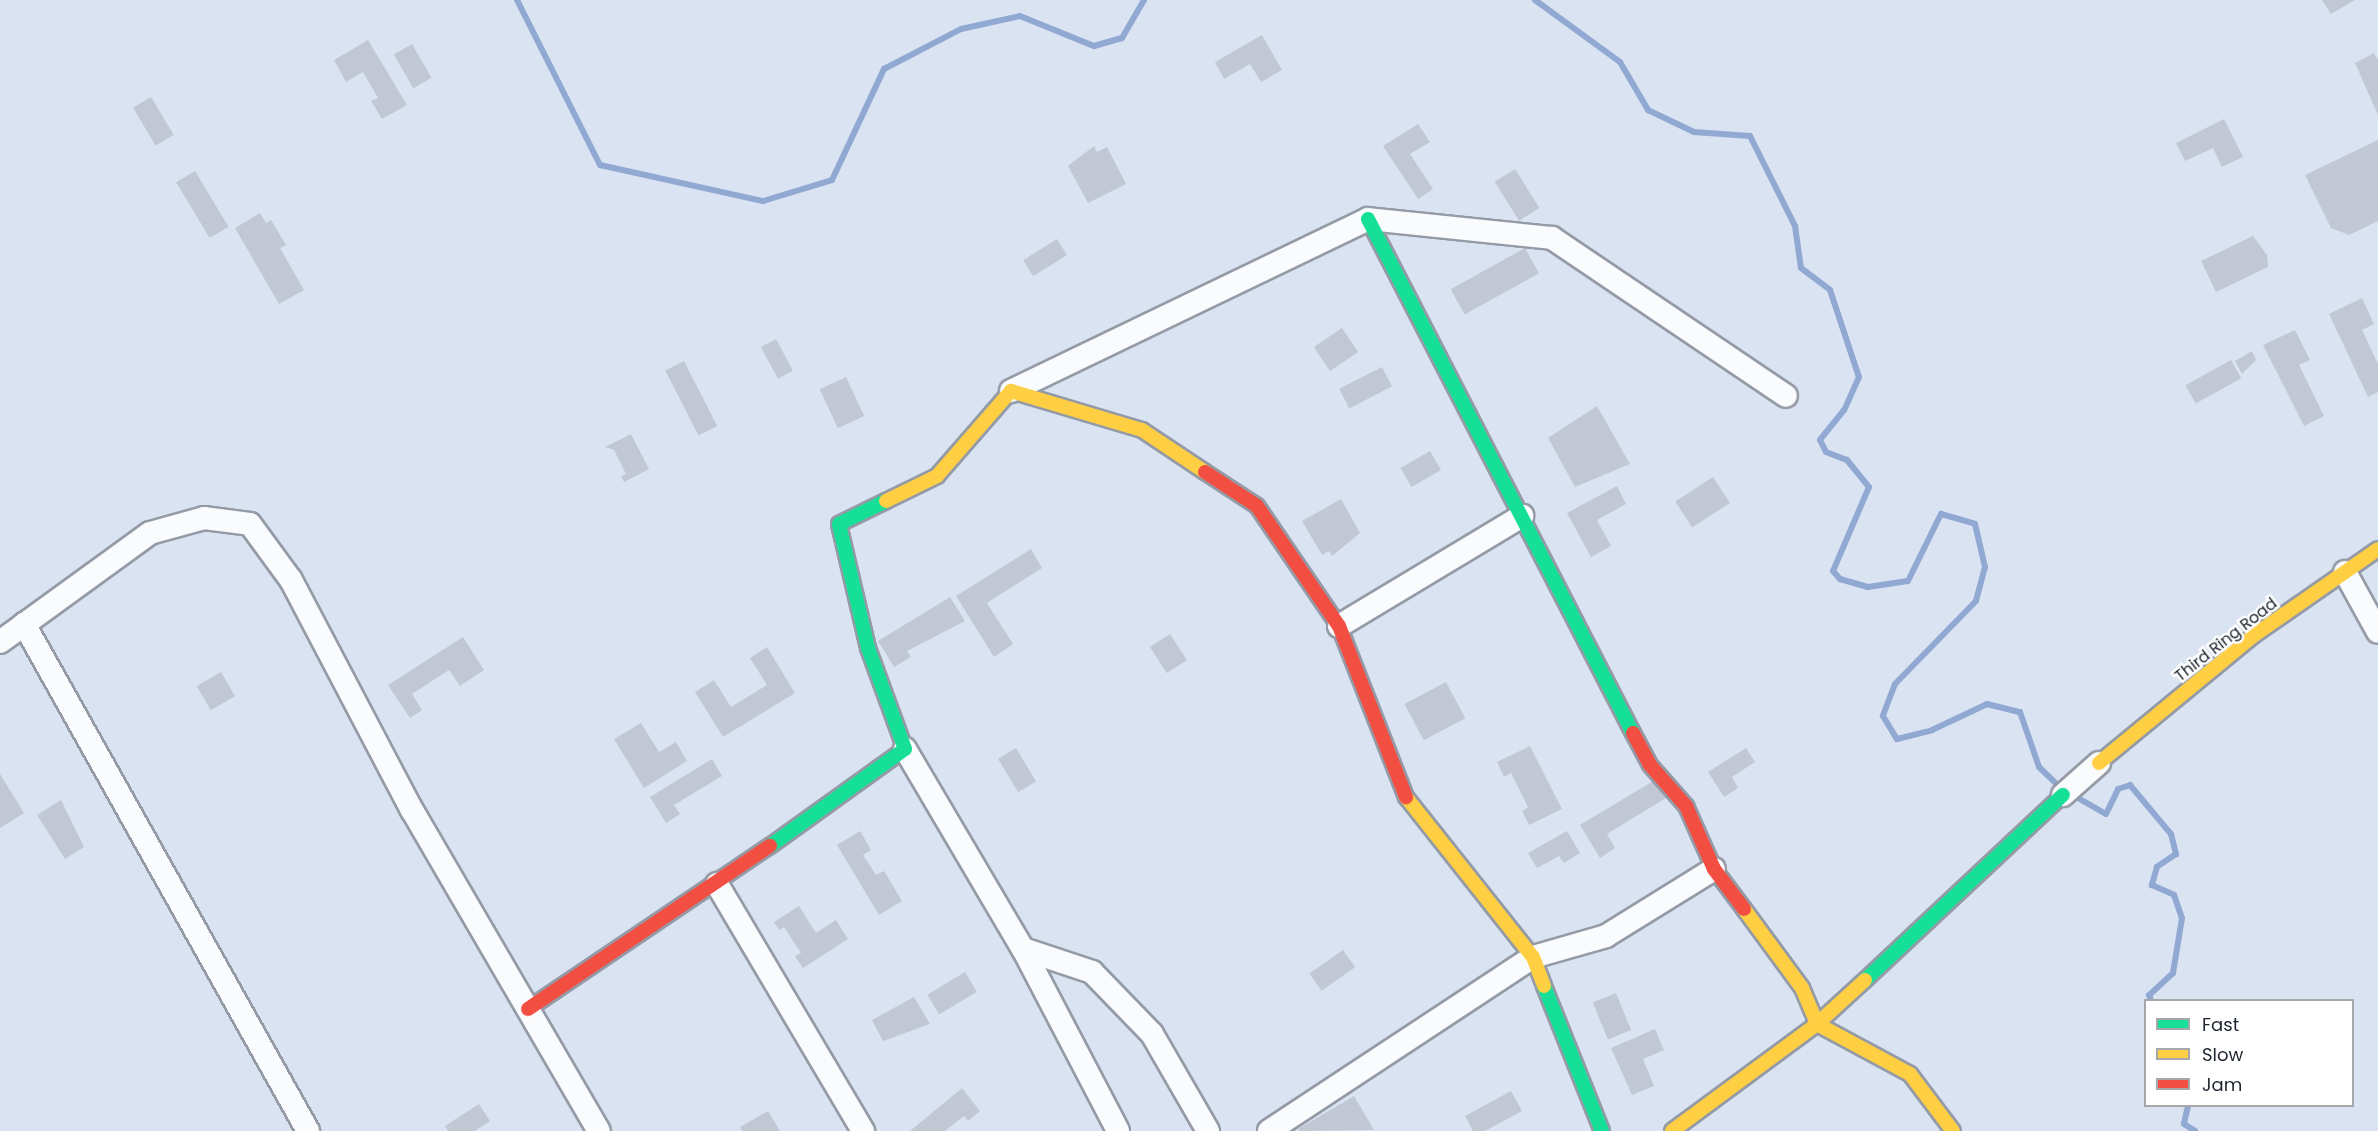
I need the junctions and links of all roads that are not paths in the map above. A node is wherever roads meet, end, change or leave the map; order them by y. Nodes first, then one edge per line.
1 (1368, 219) junction
2 (1011, 391) junction
3 (1786, 396) dead end
4 (1522, 516) junction
5 (2378, 549) edge
6 (2345, 572) junction
7 (24, 624) junction
8 (1339, 626) junction
9 (2378, 632) edge
10 (0, 642) edge
11 (905, 749) junction
12 (2099, 763) joint
13 (2063, 795) joint
14 (1714, 869) junction
15 (717, 884) junction
16 (1023, 950) junction
17 (1533, 957) junction
18 (528, 1009) junction
19 (1817, 1024) junction
20 (308, 1131) edge
21 (599, 1131) edge
22 (863, 1131) edge
23 (1118, 1131) edge
24 (1208, 1131) edge
25 (1269, 1131) edge
26 (1602, 1131) edge
27 (1672, 1131) edge
28 (1953, 1131) edge

1 - 2 street
1 - 3 street
1 - 4 street
2 - 8 street
2 - 11 street
4 - 8 street
4 - 14 street
5 - 6 street, Third Ring Road
6 - 9 street
6 - 12 street, Third Ring Road
7 - 10 street
7 - 18 street
7 - 20 street
8 - 17 street
11 - 15 street
11 - 16 street
12 - 13 street
13 - 19 street
14 - 17 street
14 - 19 street
15 - 18 street
15 - 22 street
16 - 23 street
16 - 24 street
17 - 25 street
17 - 26 street
18 - 21 street
19 - 27 street
19 - 28 street

